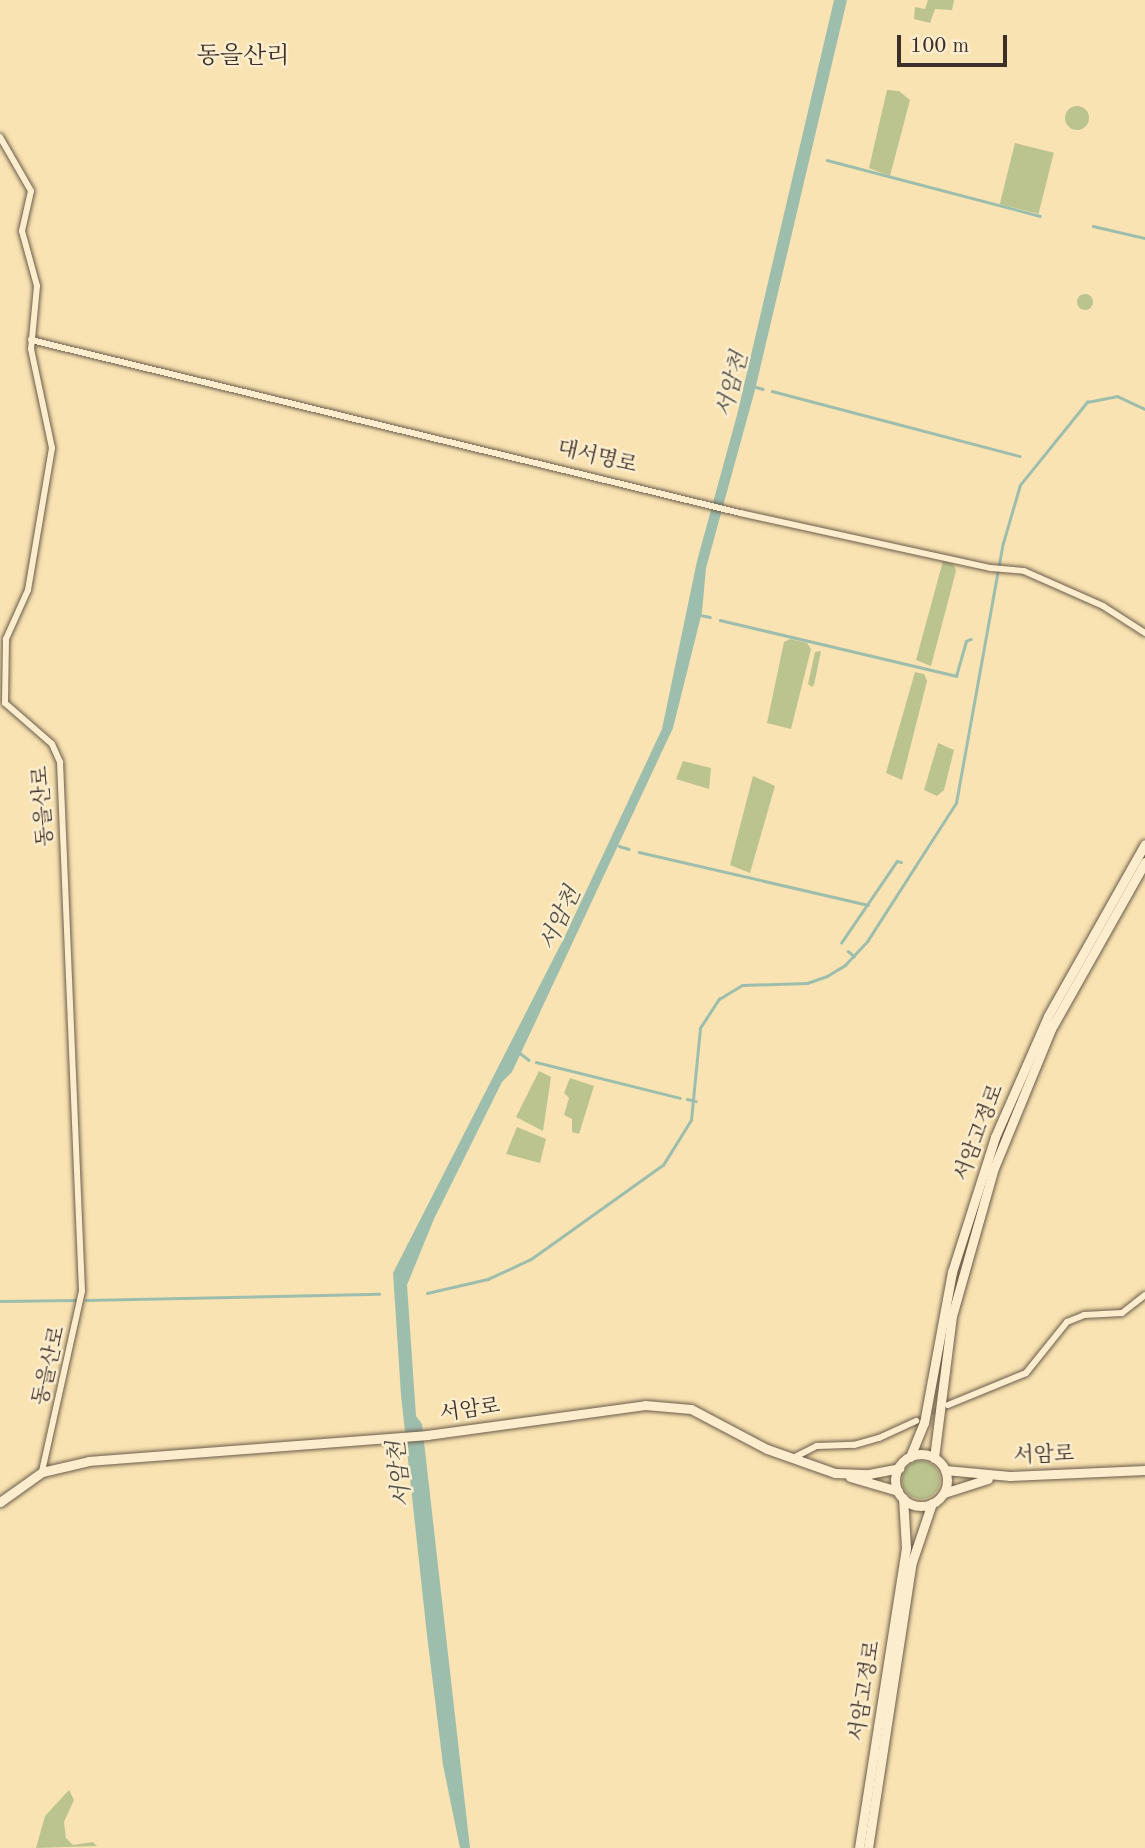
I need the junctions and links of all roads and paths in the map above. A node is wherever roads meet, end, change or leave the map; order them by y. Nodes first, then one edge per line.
1 (0, 137) edge
2 (30, 340) junction
3 (1145, 633) edge
4 (1145, 844) edge
5 (1145, 862) edge
6 (1145, 1295) edge
7 (948, 1405) tunnel mouth
8 (916, 1421) tunnel mouth
9 (910, 1457) junction
10 (934, 1458) junction
11 (792, 1459) junction
12 (899, 1468) junction
13 (945, 1470) junction
14 (1145, 1470) edge
15 (42, 1472) junction
16 (835, 1473) junction
17 (1010, 1476) junction
18 (944, 1493) junction
19 (901, 1494) junction
20 (0, 1502) edge
21 (932, 1503) junction
22 (859, 1848) edge
23 (868, 1848) edge

1 - 2 street, 동을산로
2 - 3 street, 대서명로
2 - 15 street, 동을산로
4 - 9 main road, 서암고정로
5 - 10 main road, 서암고정로
6 - 7 street
8 - 11 street
9 - 10 main road
9 - 12 main road
10 - 13 main road
11 - 15 main road, 서암로
11 - 16 main road, 서암로
12 - 16 main road, 서암로
12 - 19 main road
13 - 17 main road, 서암로
13 - 18 main road
14 - 17 main road, 서암로
15 - 20 main road, 서암로
16 - 19 main road
17 - 18 main road
18 - 21 main road
19 - 21 main road
19 - 22 main road, 서암고정로
21 - 23 main road, 서암고정로

